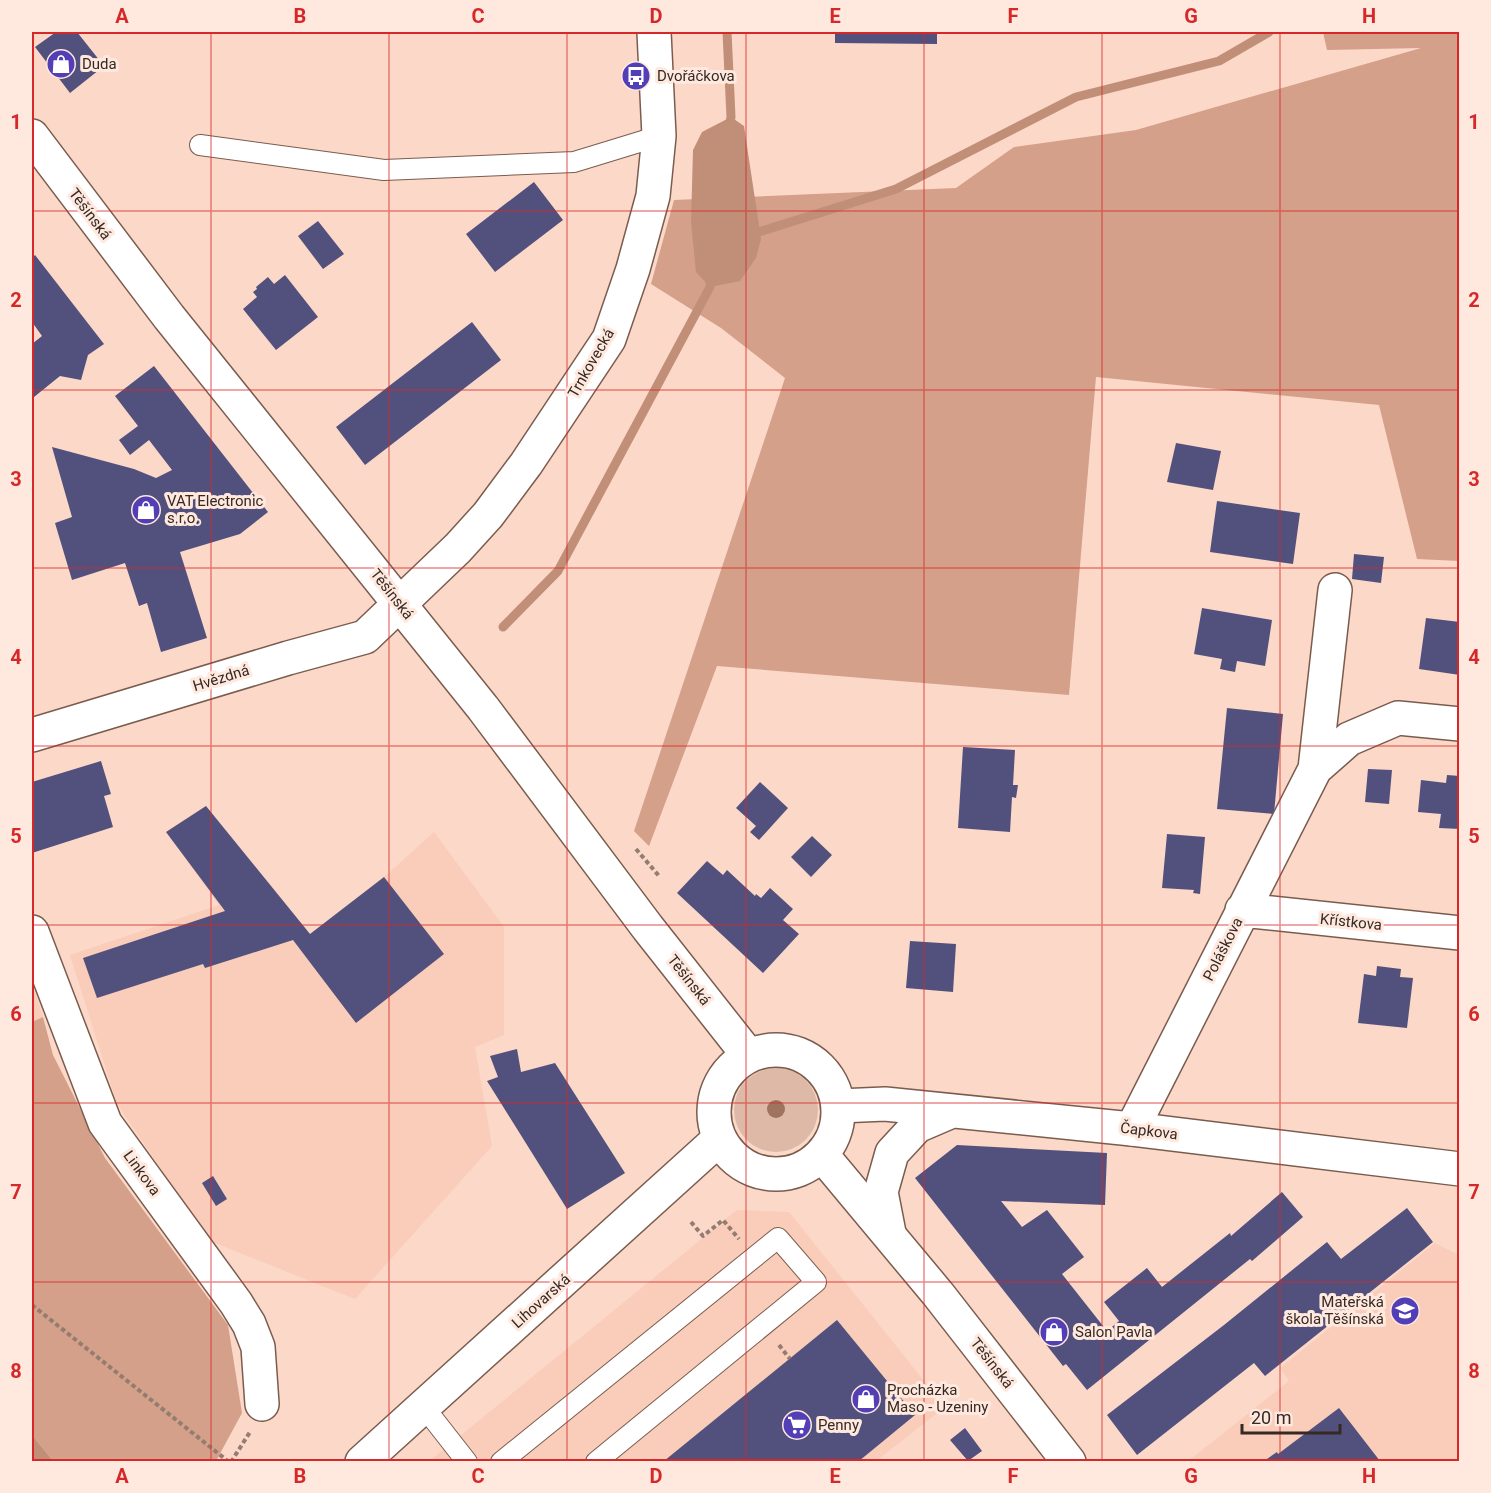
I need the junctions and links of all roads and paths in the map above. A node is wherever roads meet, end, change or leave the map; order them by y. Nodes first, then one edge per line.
1 (654, 32) edge
2 (32, 136) edge
3 (659, 136) junction
4 (200, 145) dead end
5 (1335, 590) dead end
6 (401, 604) junction
7 (1460, 724) edge
8 (32, 735) edge
9 (1315, 769) junction
10 (636, 849) dead end
11 (659, 876) dead end
12 (1242, 910) junction
13 (32, 932) edge
14 (1460, 933) edge
15 (749, 1056) junction
16 (839, 1106) junction
17 (952, 1111) junction
18 (1132, 1129) junction
19 (719, 1139) junction
20 (822, 1155) junction
21 (1460, 1169) edge
22 (692, 1222) dead end
23 (889, 1233) junction
24 (741, 1242) dead end
25 (32, 1305) edge
26 (262, 1404) dead end
27 (424, 1407) junction
28 (229, 1461) edge
29 (362, 1461) edge
30 (467, 1461) edge
31 (501, 1461) edge
32 (596, 1461) edge
33 (1069, 1461) edge

1 - 3 street, Trnkovecká
2 - 6 street, Těšínská
3 - 4 lane
3 - 6 street, Trnkovecká
5 - 9 street, Poláškova
6 - 8 street, Hvězdná
6 - 15 street, Těšínská
7 - 9 street, Poláškova
9 - 12 street, Poláškova
10 - 11 path
12 - 14 street, Křístkova
12 - 18 street, Poláškova
13 - 26 street, Linkova
15 - 16 street
15 - 19 street
16 - 17 street, Čapkova
16 - 20 street
17 - 18 street, Čapkova
17 - 23 street
18 - 21 street, Čapkova
19 - 20 street
19 - 27 street, Lihovarská
20 - 23 street, Těšínská
22 - 24 path
23 - 33 street, Těšínská
25 - 28 path
27 - 29 street, Lihovarská
27 - 30 lane
31 - 32 lane

